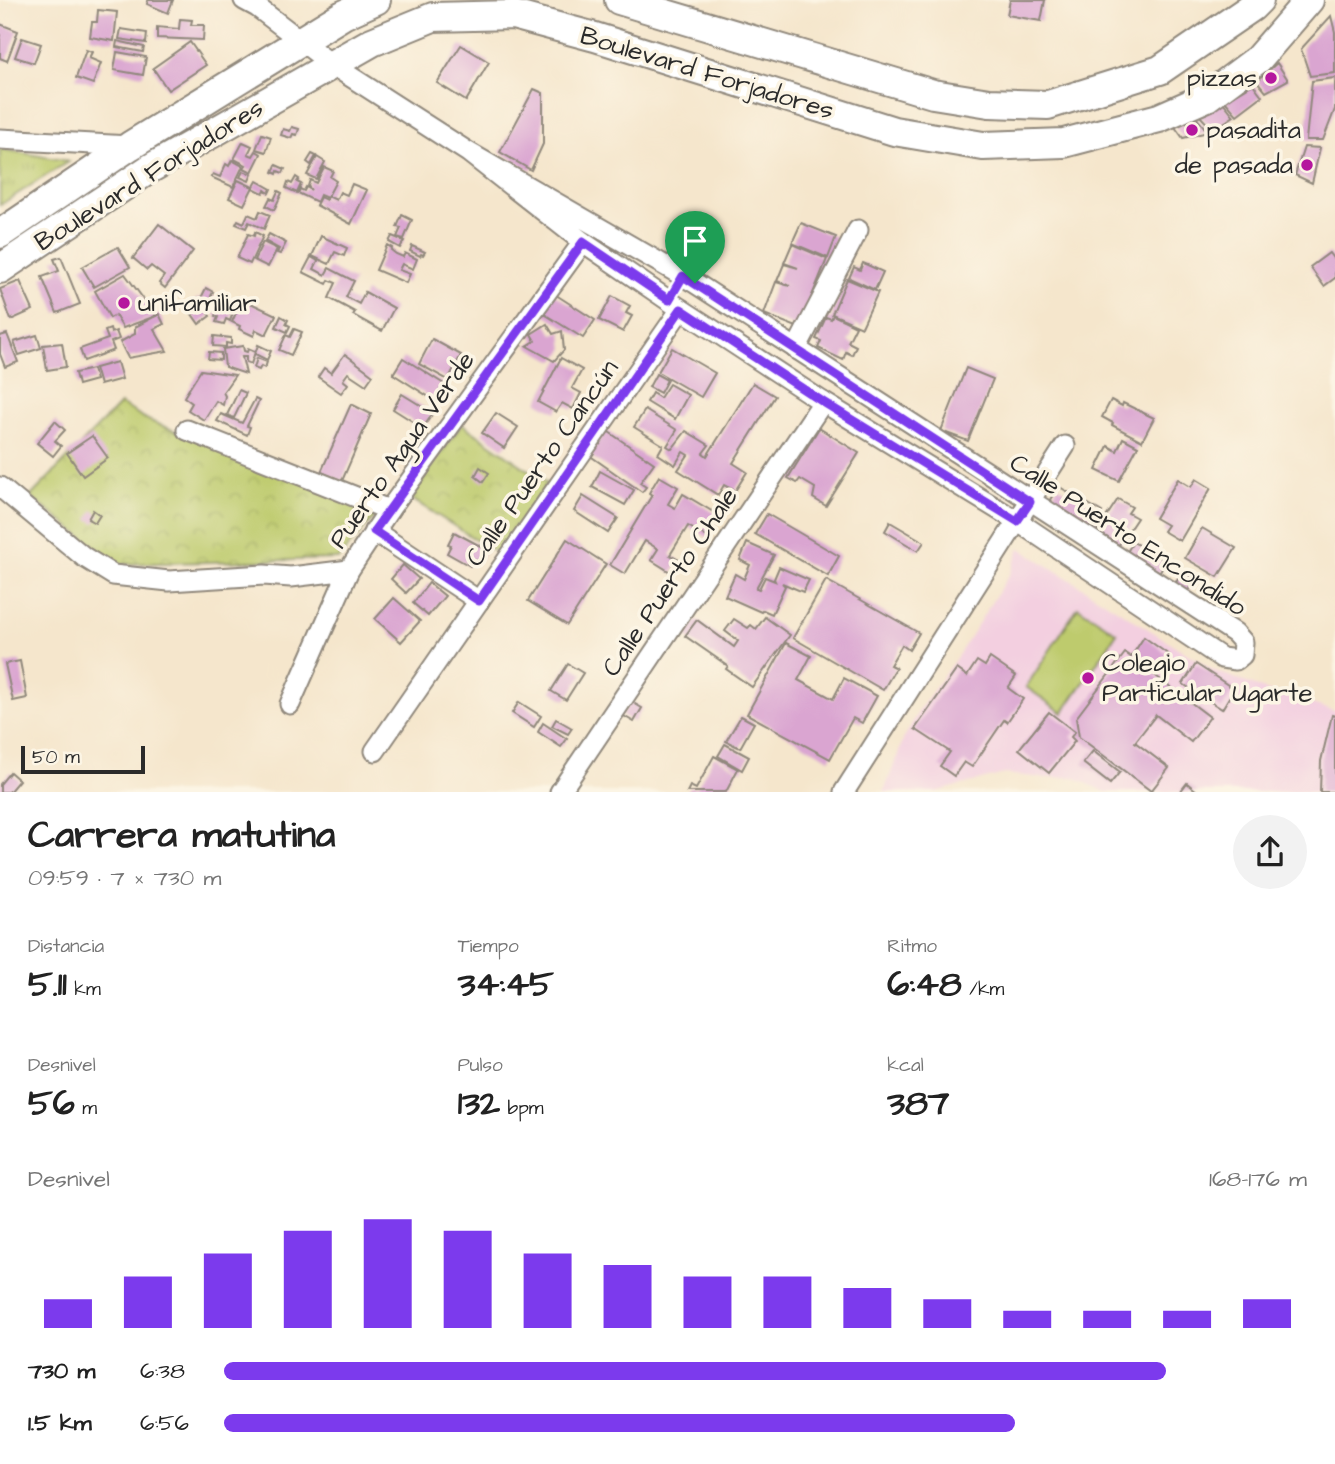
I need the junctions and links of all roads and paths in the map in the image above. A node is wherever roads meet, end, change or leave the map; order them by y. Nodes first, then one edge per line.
1 (244, 0) edge
2 (376, 0) edge
3 (620, 0) edge
4 (1259, 0) edge
5 (1309, 0) edge
6 (302, 42) junction
7 (331, 64) junction
8 (0, 139) edge
9 (130, 146) junction
10 (468, 152) junction
11 (858, 230) dead end
12 (0, 234) edge
13 (583, 242) junction
14 (0, 269) edge
15 (683, 276) junction
16 (675, 304) junction
17 (796, 349) junction
18 (823, 402) junction
19 (187, 430) dead end
20 (1065, 446) dead end
21 (0, 487) edge
22 (1030, 502) junction
23 (389, 510) junction
24 (1017, 521) junction
25 (374, 531) junction
26 (349, 570) junction
27 (1168, 592) junction
28 (479, 601) junction
29 (1153, 612) junction
30 (290, 704) dead end
31 (375, 751) dead end
32 (560, 792) edge
33 (845, 792) edge

1 - 6 street, Calle Puerto Encondido
2 - 6 main road, Boulevard Forjadores
3 - 4 main road, Boulevard Forjadores
5 - 7 main road, Boulevard Forjadores
6 - 7 street, Calle Puerto Encondido
6 - 9 main road, Boulevard Forjadores
7 - 10 street, Calle Puerto Encondido
7 - 14 main road, Boulevard Forjadores
8 - 9 street
9 - 12 main road, Boulevard Forjadores
10 - 13 street, Calle Puerto Encondido
10 - 15 street, Calle Puerto Encondido
11 - 17 street
13 - 16 street, Calle Puerto Encondido
13 - 23 street, Puerto Agua Verde
15 - 16 street, Calle Puerto Cancún
15 - 17 street, Calle Puerto Encondido
16 - 18 street, Calle Puerto Encondido
16 - 28 street, Calle Puerto Cancún
17 - 22 street, Calle Puerto Encondido
18 - 24 street, Calle Puerto Encondido
18 - 32 street, Calle Puerto Chale
19 - 23 street
20 - 22 street
21 - 26 street
22 - 24 street
22 - 27 street, Calle Puerto Encondido
23 - 25 street, Puerto Agua Verde
24 - 29 street, Calle Puerto Encondido
24 - 33 street
25 - 26 street, Puerto Agua Verde
25 - 28 street
26 - 30 street, Puerto Agua Verde
27 - 29 street
27 - 29 street, Calle Puerto Encondido
28 - 31 street, Calle Puerto Cancún

